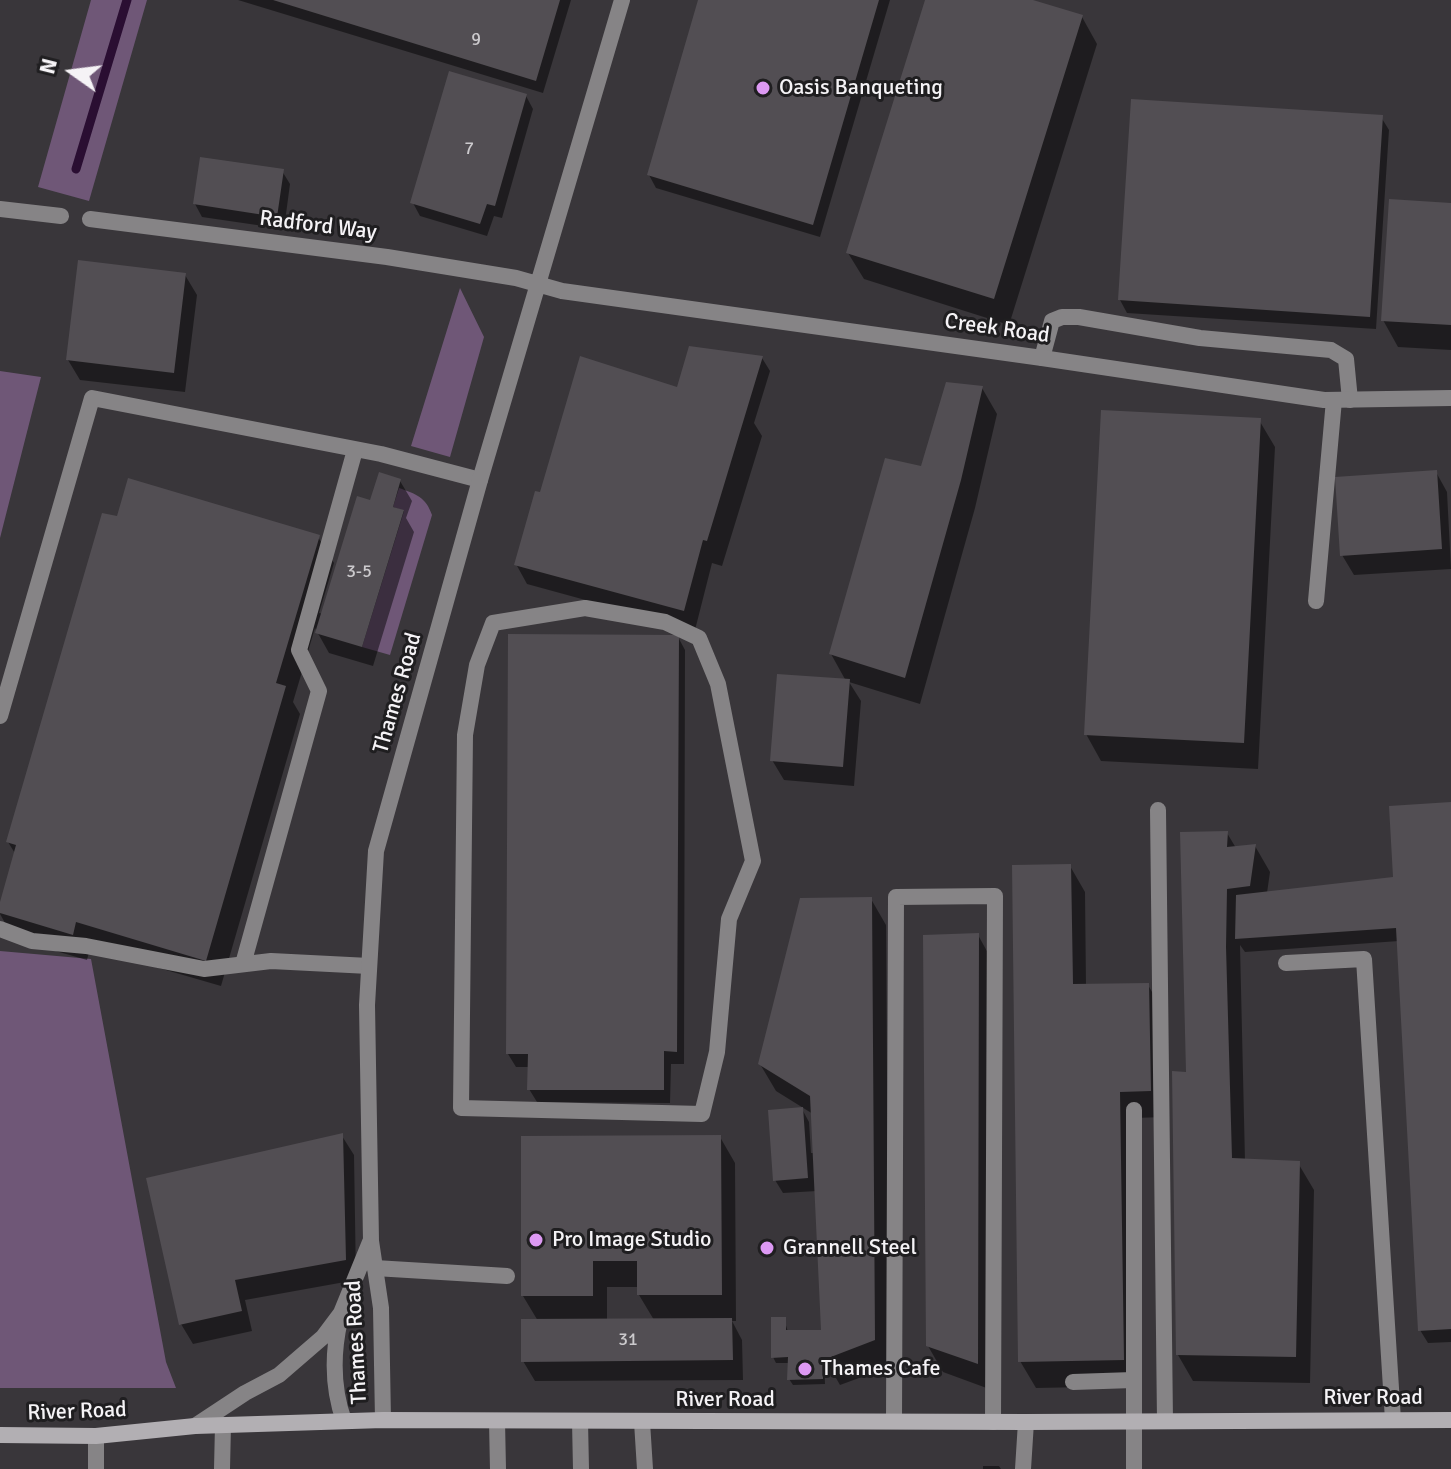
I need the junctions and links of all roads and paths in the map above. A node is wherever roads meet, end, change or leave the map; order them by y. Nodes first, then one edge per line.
1 (622, 0) edge
2 (0, 209) edge
3 (61, 216) dead end
4 (90, 219) dead end
5 (539, 283) junction
6 (1042, 358) junction
7 (1451, 398) edge
8 (1342, 400) junction
9 (355, 450) junction
10 (480, 480) junction
11 (1316, 601) dead end
12 (0, 716) edge
13 (1158, 810) dead end
14 (0, 929) edge
15 (1286, 963) dead end
16 (243, 964) junction
17 (369, 966) junction
18 (461, 1108) joint
19 (1134, 1110) dead end
20 (371, 1241) junction
21 (375, 1268) junction
22 (507, 1276) dead end
23 (341, 1313) junction
24 (1133, 1380) junction
25 (1073, 1382) dead end
26 (383, 1420) junction
27 (1393, 1420) junction
28 (1451, 1420) edge
29 (344, 1421) junction
30 (497, 1421) junction
31 (580, 1421) junction
32 (894, 1421) junction
33 (1133, 1421) junction
34 (1165, 1421) junction
35 (642, 1422) junction
36 (993, 1422) junction
37 (1026, 1422) junction
38 (223, 1425) junction
39 (195, 1426) junction
40 (0, 1435) edge
41 (96, 1436) junction
42 (96, 1469) edge
43 (222, 1469) edge
44 (498, 1469) edge
45 (581, 1469) edge
46 (645, 1469) edge
47 (1023, 1469) edge
48 (1134, 1469) edge

1 - 5 street, Thames Road
2 - 3 street
4 - 5 street, Radford Way
5 - 6 street, Creek Road
5 - 10 street, Thames Road
6 - 8 street, Creek Road
6 - 8 street
7 - 8 street, Creek Road
8 - 11 street
9 - 10 street
9 - 12 street
9 - 16 street
10 - 17 street, Thames Road
13 - 34 street
14 - 16 street
15 - 27 street
16 - 17 street
17 - 20 street, Thames Road
18 - 18 street
19 - 24 street
20 - 21 street, Thames Road
20 - 23 street
21 - 22 street
21 - 26 street, Thames Road
23 - 29 street, Thames Road
23 - 39 street
24 - 25 street
24 - 33 street
26 - 29 street, River Road
26 - 30 street, River Road
27 - 28 street, River Road
27 - 34 street, River Road
29 - 38 street, River Road
30 - 31 street, River Road
30 - 44 street
31 - 35 street, River Road
31 - 45 street
32 - 35 street, River Road
32 - 36 street, River Road
32 - 36 street
33 - 34 street, River Road
33 - 37 street, River Road
33 - 48 street
35 - 46 street
36 - 37 street, River Road
37 - 47 street
38 - 39 street, River Road
38 - 43 street
39 - 41 street, River Road
40 - 41 street, River Road
41 - 42 street

